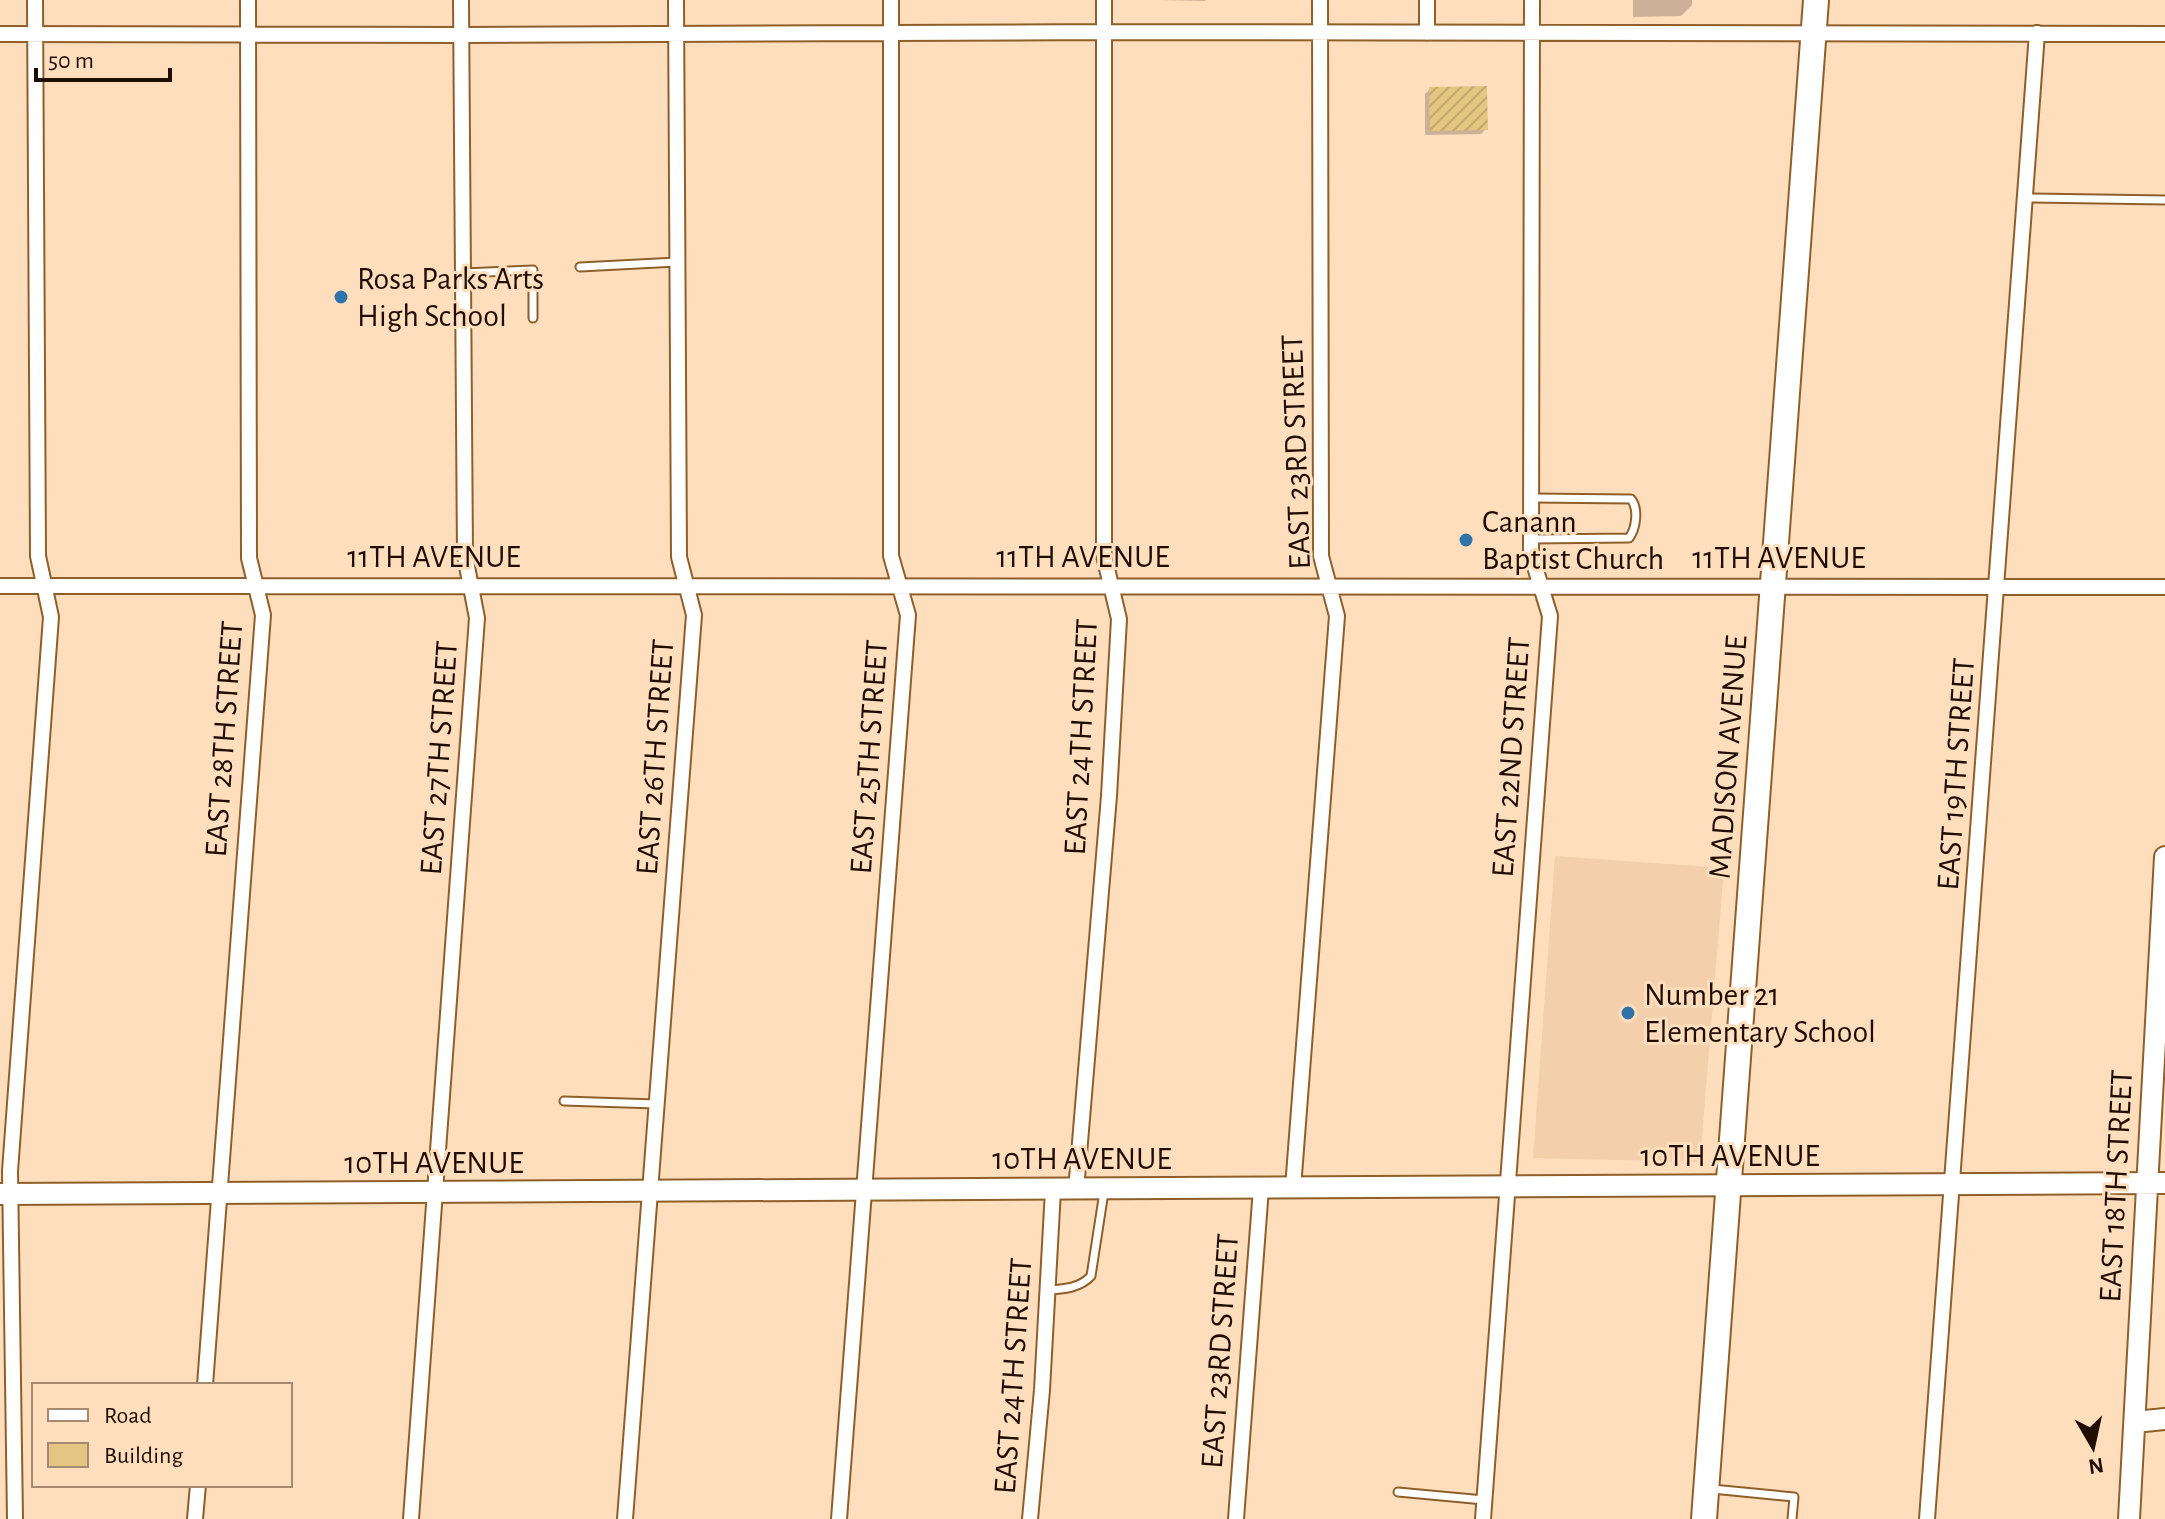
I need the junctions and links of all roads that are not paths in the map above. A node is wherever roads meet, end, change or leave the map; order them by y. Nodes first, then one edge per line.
1 (35, 0) edge
2 (248, 0) edge
3 (461, 0) edge
4 (676, 0) edge
5 (891, 0) edge
6 (1104, 0) edge
7 (1320, 0) edge
8 (1427, 0) edge
9 (1532, 0) edge
10 (1816, 0) edge
11 (1104, 32) junction
12 (1320, 32) junction
13 (1814, 32) junction
14 (1427, 33) junction
15 (1532, 33) junction
16 (2037, 33) junction
17 (0, 34) edge
18 (35, 34) junction
19 (891, 34) junction
20 (2165, 34) edge
21 (248, 35) junction
22 (461, 35) junction
23 (676, 35) junction
24 (2026, 198) junction
25 (2165, 200) edge
26 (677, 262) junction
27 (580, 267) dead end
28 (463, 273) junction
29 (533, 318) dead end
30 (1532, 498) junction
31 (1532, 539) junction
32 (471, 585) junction
33 (686, 585) junction
34 (899, 585) junction
35 (1111, 585) junction
36 (0, 586) edge
37 (44, 586) junction
38 (256, 586) junction
39 (1328, 586) junction
40 (1540, 586) junction
41 (1773, 586) junction
42 (1998, 586) junction
43 (2165, 587) edge
44 (2165, 857) edge
45 (2160, 993) edge
46 (564, 1101) dead end
47 (656, 1104) junction
48 (2156, 1183) edge
49 (1953, 1184) junction
50 (1729, 1186) junction
51 (1508, 1187) junction
52 (1261, 1188) junction
53 (1293, 1188) junction
54 (1053, 1190) junction
55 (1076, 1190) junction
56 (1104, 1190) junction
57 (864, 1191) junction
58 (650, 1192) junction
59 (220, 1193) junction
60 (435, 1193) junction
61 (5, 1194) edge
62 (1048, 1290) junction
63 (205, 1383) edge
64 (2165, 1419) edge
65 (2135, 1422) junction
66 (198, 1487) edge
67 (1706, 1489) junction
68 (1398, 1492) dead end
69 (1484, 1500) junction
70 (15, 1519) edge
71 (195, 1519) edge
72 (411, 1519) edge
73 (625, 1519) edge
74 (839, 1519) edge
75 (1030, 1519) edge
76 (1236, 1519) edge
77 (1483, 1519) edge
78 (1704, 1519) edge
79 (1792, 1519) edge
80 (1927, 1519) edge
81 (2129, 1519) edge

1 - 18 street
2 - 21 street, EAST 28TH STREET
3 - 22 street, EAST 27TH STREET
4 - 23 street, EAST 26TH STREET
5 - 19 street, EAST 25TH STREET
6 - 11 street, EAST 24TH STREET
7 - 12 street, EAST 23RD STREET
8 - 14 street
9 - 15 street, EAST 22ND STREET
10 - 13 main road, MADISON AVENUE
11 - 12 street
11 - 19 street
11 - 35 street, EAST 24TH STREET
12 - 14 street
12 - 39 street, EAST 23RD STREET
13 - 15 street
13 - 16 street
13 - 41 main road, MADISON AVENUE
14 - 15 street
15 - 30 street, EAST 22ND STREET
16 - 20 street
16 - 24 street, EAST 19TH STREET
17 - 18 street
18 - 21 street
18 - 37 street
19 - 23 street
19 - 34 street, EAST 25TH STREET
21 - 22 street
21 - 38 street, EAST 28TH STREET
22 - 23 street
22 - 28 street, EAST 27TH STREET
23 - 26 street, EAST 26TH STREET
24 - 25 lane
24 - 42 street, EAST 19TH STREET
26 - 27 lane
26 - 33 street, EAST 26TH STREET
28 - 29 lane
28 - 32 street, EAST 27TH STREET
30 - 31 street, EAST 22ND STREET
30 - 31 lane
31 - 40 street, EAST 22ND STREET
32 - 33 street, 11TH AVENUE
32 - 38 street, 11TH AVENUE
32 - 60 street, EAST 27TH STREET
33 - 34 street, 11TH AVENUE
33 - 47 street, EAST 26TH STREET
34 - 35 street, 11TH AVENUE
34 - 57 street, EAST 25TH STREET
35 - 39 street, 11TH AVENUE
35 - 55 street, EAST 24TH STREET
36 - 37 street, 11TH AVENUE
37 - 38 street, 11TH AVENUE
37 - 61 street
38 - 59 street, EAST 28TH STREET
39 - 40 street, 11TH AVENUE
39 - 53 street, EAST 23RD STREET
40 - 41 street, 11TH AVENUE
40 - 51 street, EAST 22ND STREET
41 - 42 street, 11TH AVENUE
41 - 50 main road, MADISON AVENUE
42 - 43 street, 11TH AVENUE
42 - 49 street, EAST 19TH STREET
44 - 45 main road, EAST 18TH STREET
45 - 48 main road, EAST 18TH STREET
46 - 47 lane
47 - 58 street, EAST 26TH STREET
48 - 49 main road, 10TH AVENUE
48 - 65 main road, EAST 18TH STREET
49 - 50 main road, 10TH AVENUE
49 - 80 street, EAST 19TH STREET
50 - 51 main road, 10TH AVENUE
50 - 67 main road, MADISON AVENUE
51 - 53 main road, 10TH AVENUE
51 - 69 street, EAST 22ND STREET
52 - 53 main road, 10TH AVENUE
52 - 56 main road, 10TH AVENUE
52 - 76 street, EAST 23RD STREET
54 - 55 main road, 10TH AVENUE
54 - 57 main road, 10TH AVENUE
54 - 62 street, EAST 24TH STREET
55 - 56 main road, 10TH AVENUE
56 - 62 lane
57 - 58 main road, 10TH AVENUE
57 - 74 street, EAST 25TH STREET
58 - 60 main road, 10TH AVENUE
58 - 73 street, EAST 26TH STREET
59 - 60 main road, 10TH AVENUE
59 - 61 main road, 10TH AVENUE
59 - 63 street, EAST 28TH STREET
60 - 72 street, EAST 27TH STREET
61 - 70 street
62 - 75 street, EAST 24TH STREET
64 - 65 main road
65 - 81 main road, EAST 18TH STREET
66 - 71 street
67 - 78 main road, MADISON AVENUE
67 - 79 lane
68 - 69 lane
69 - 77 street, EAST 22ND STREET

